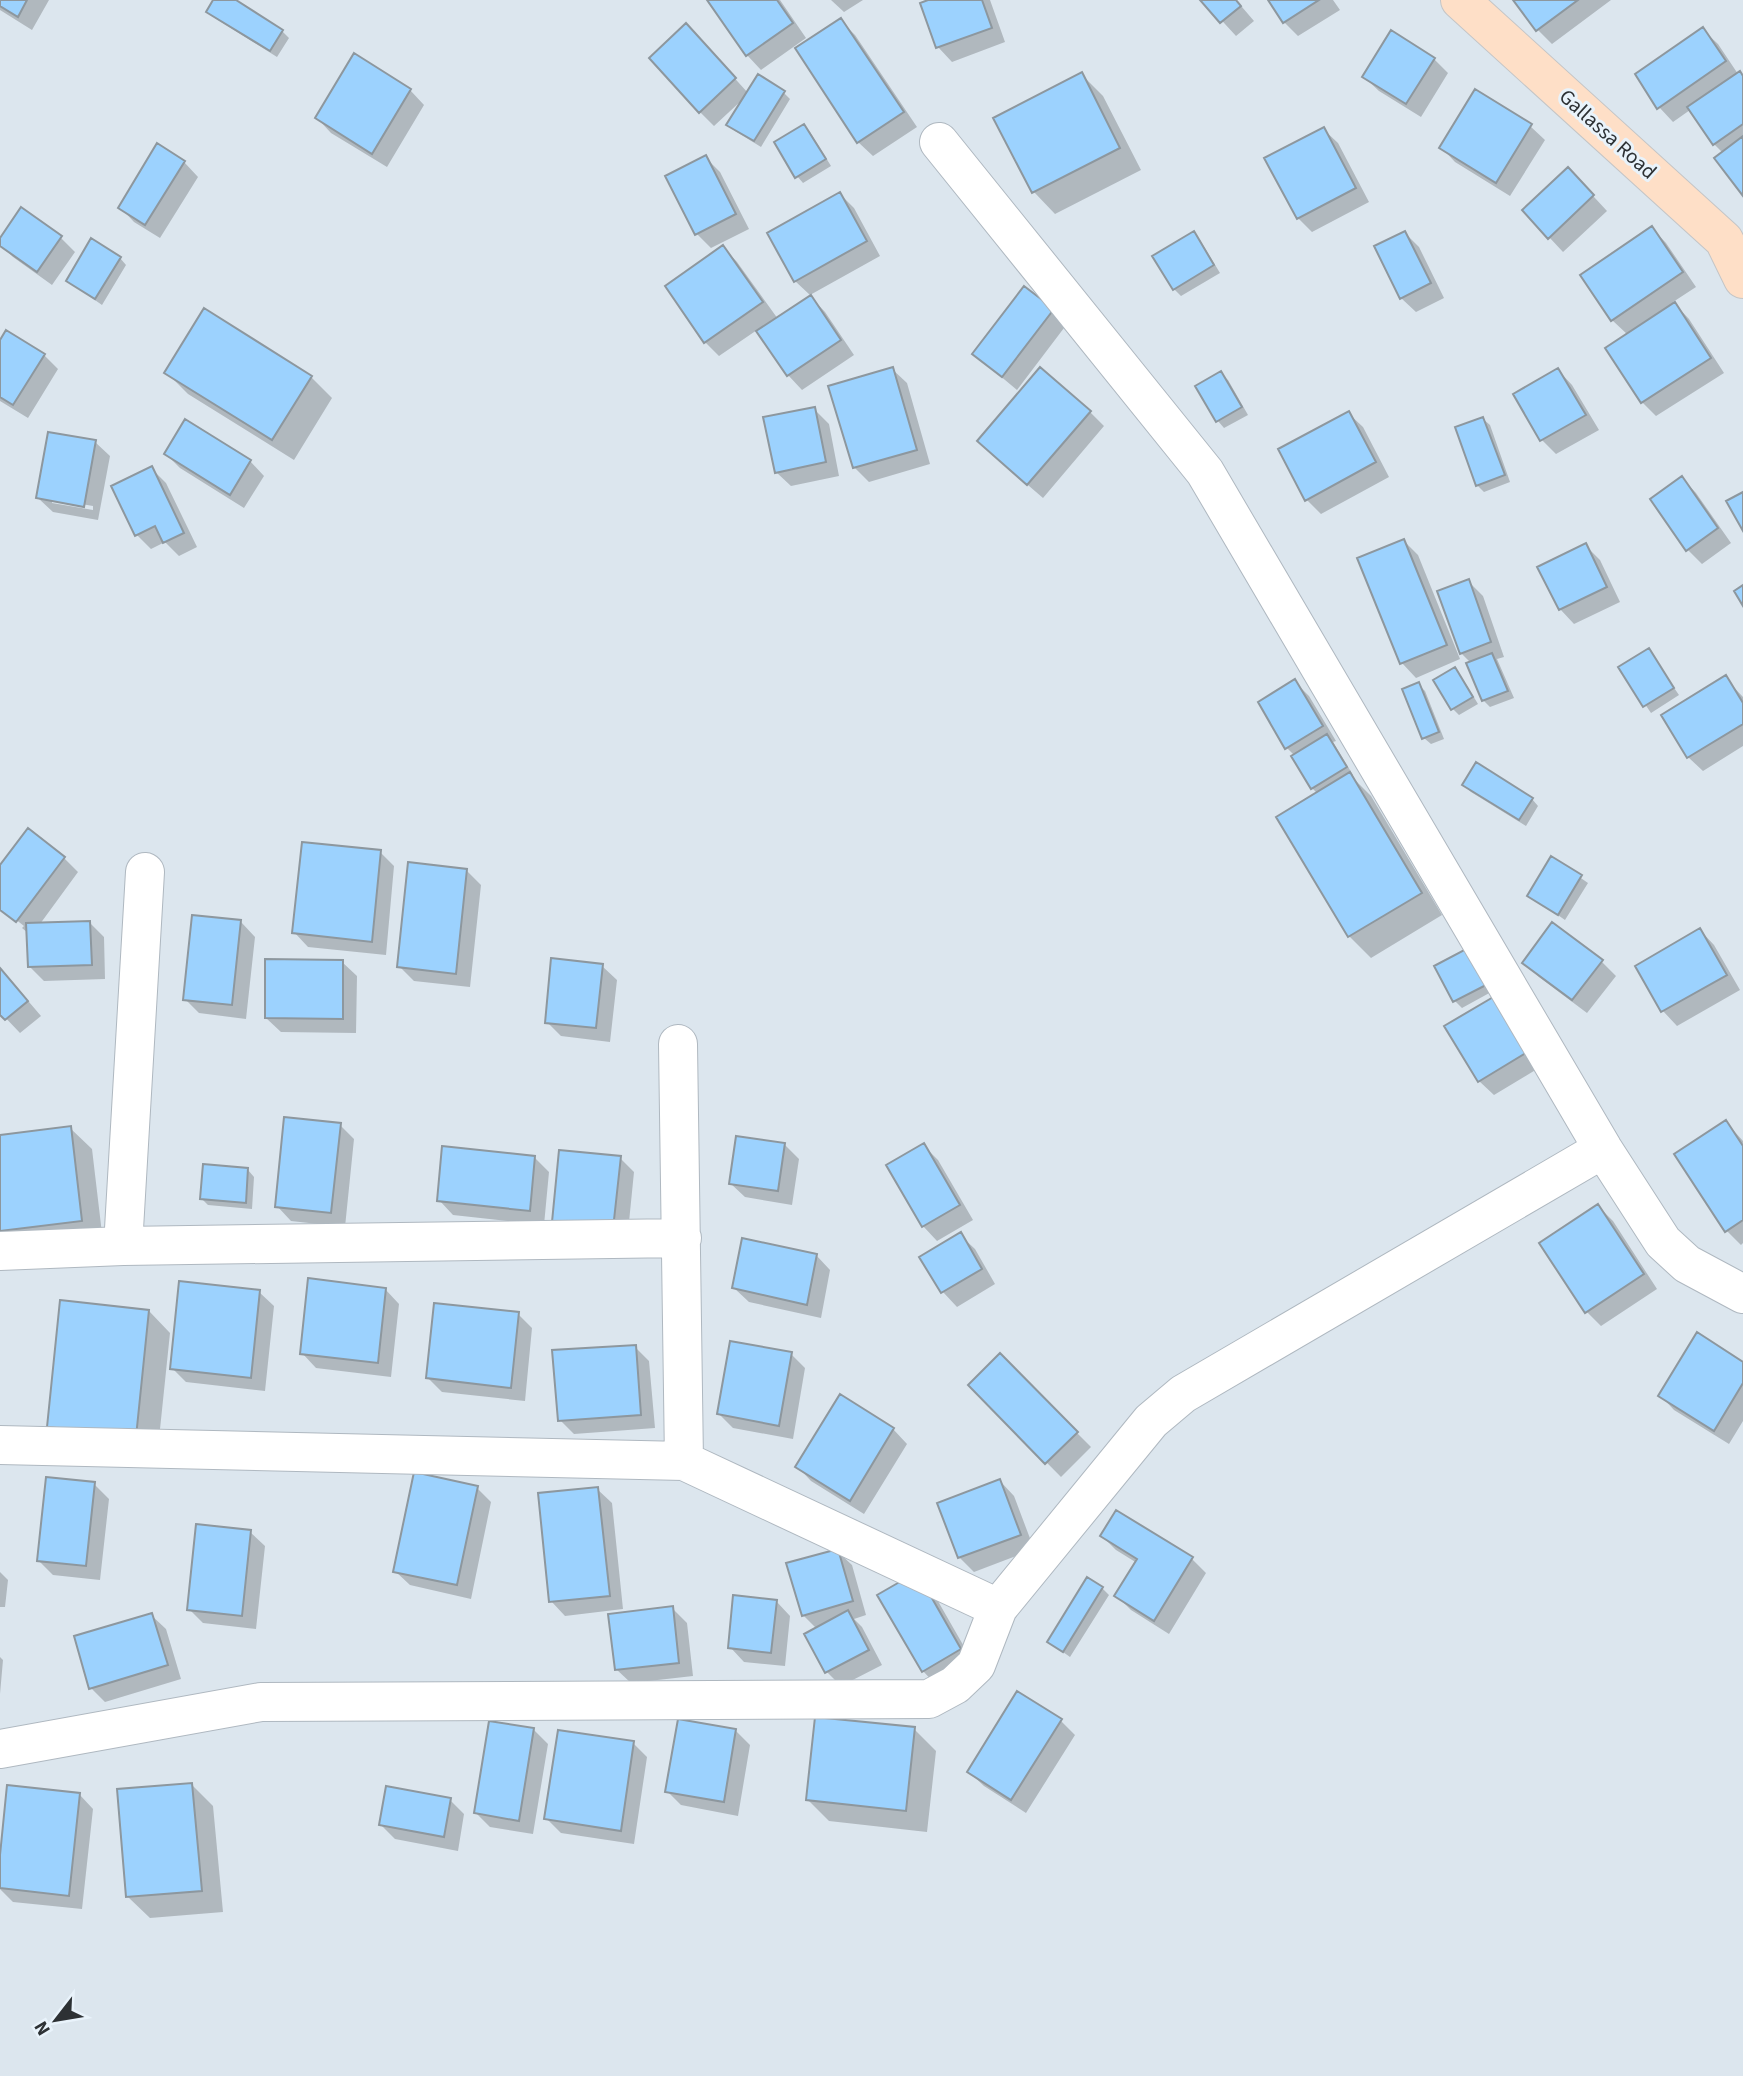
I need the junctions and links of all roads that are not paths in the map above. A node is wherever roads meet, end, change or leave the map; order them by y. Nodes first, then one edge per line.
1 (1460, 0) edge
2 (939, 142) dead end
3 (1743, 279) edge
4 (145, 872) dead end
5 (678, 1044) dead end
6 (1603, 1149) junction
7 (682, 1238) junction
8 (123, 1246) junction
9 (0, 1251) edge
10 (1743, 1294) edge
11 (0, 1445) edge
12 (684, 1461) junction
13 (998, 1608) junction
14 (0, 1749) edge

1 - 3 main road, Gallassa Road
2 - 6 street
4 - 8 street
5 - 7 street
6 - 10 street
6 - 13 street
7 - 8 street
7 - 12 street
8 - 9 street
11 - 12 street
12 - 13 street
13 - 14 street

